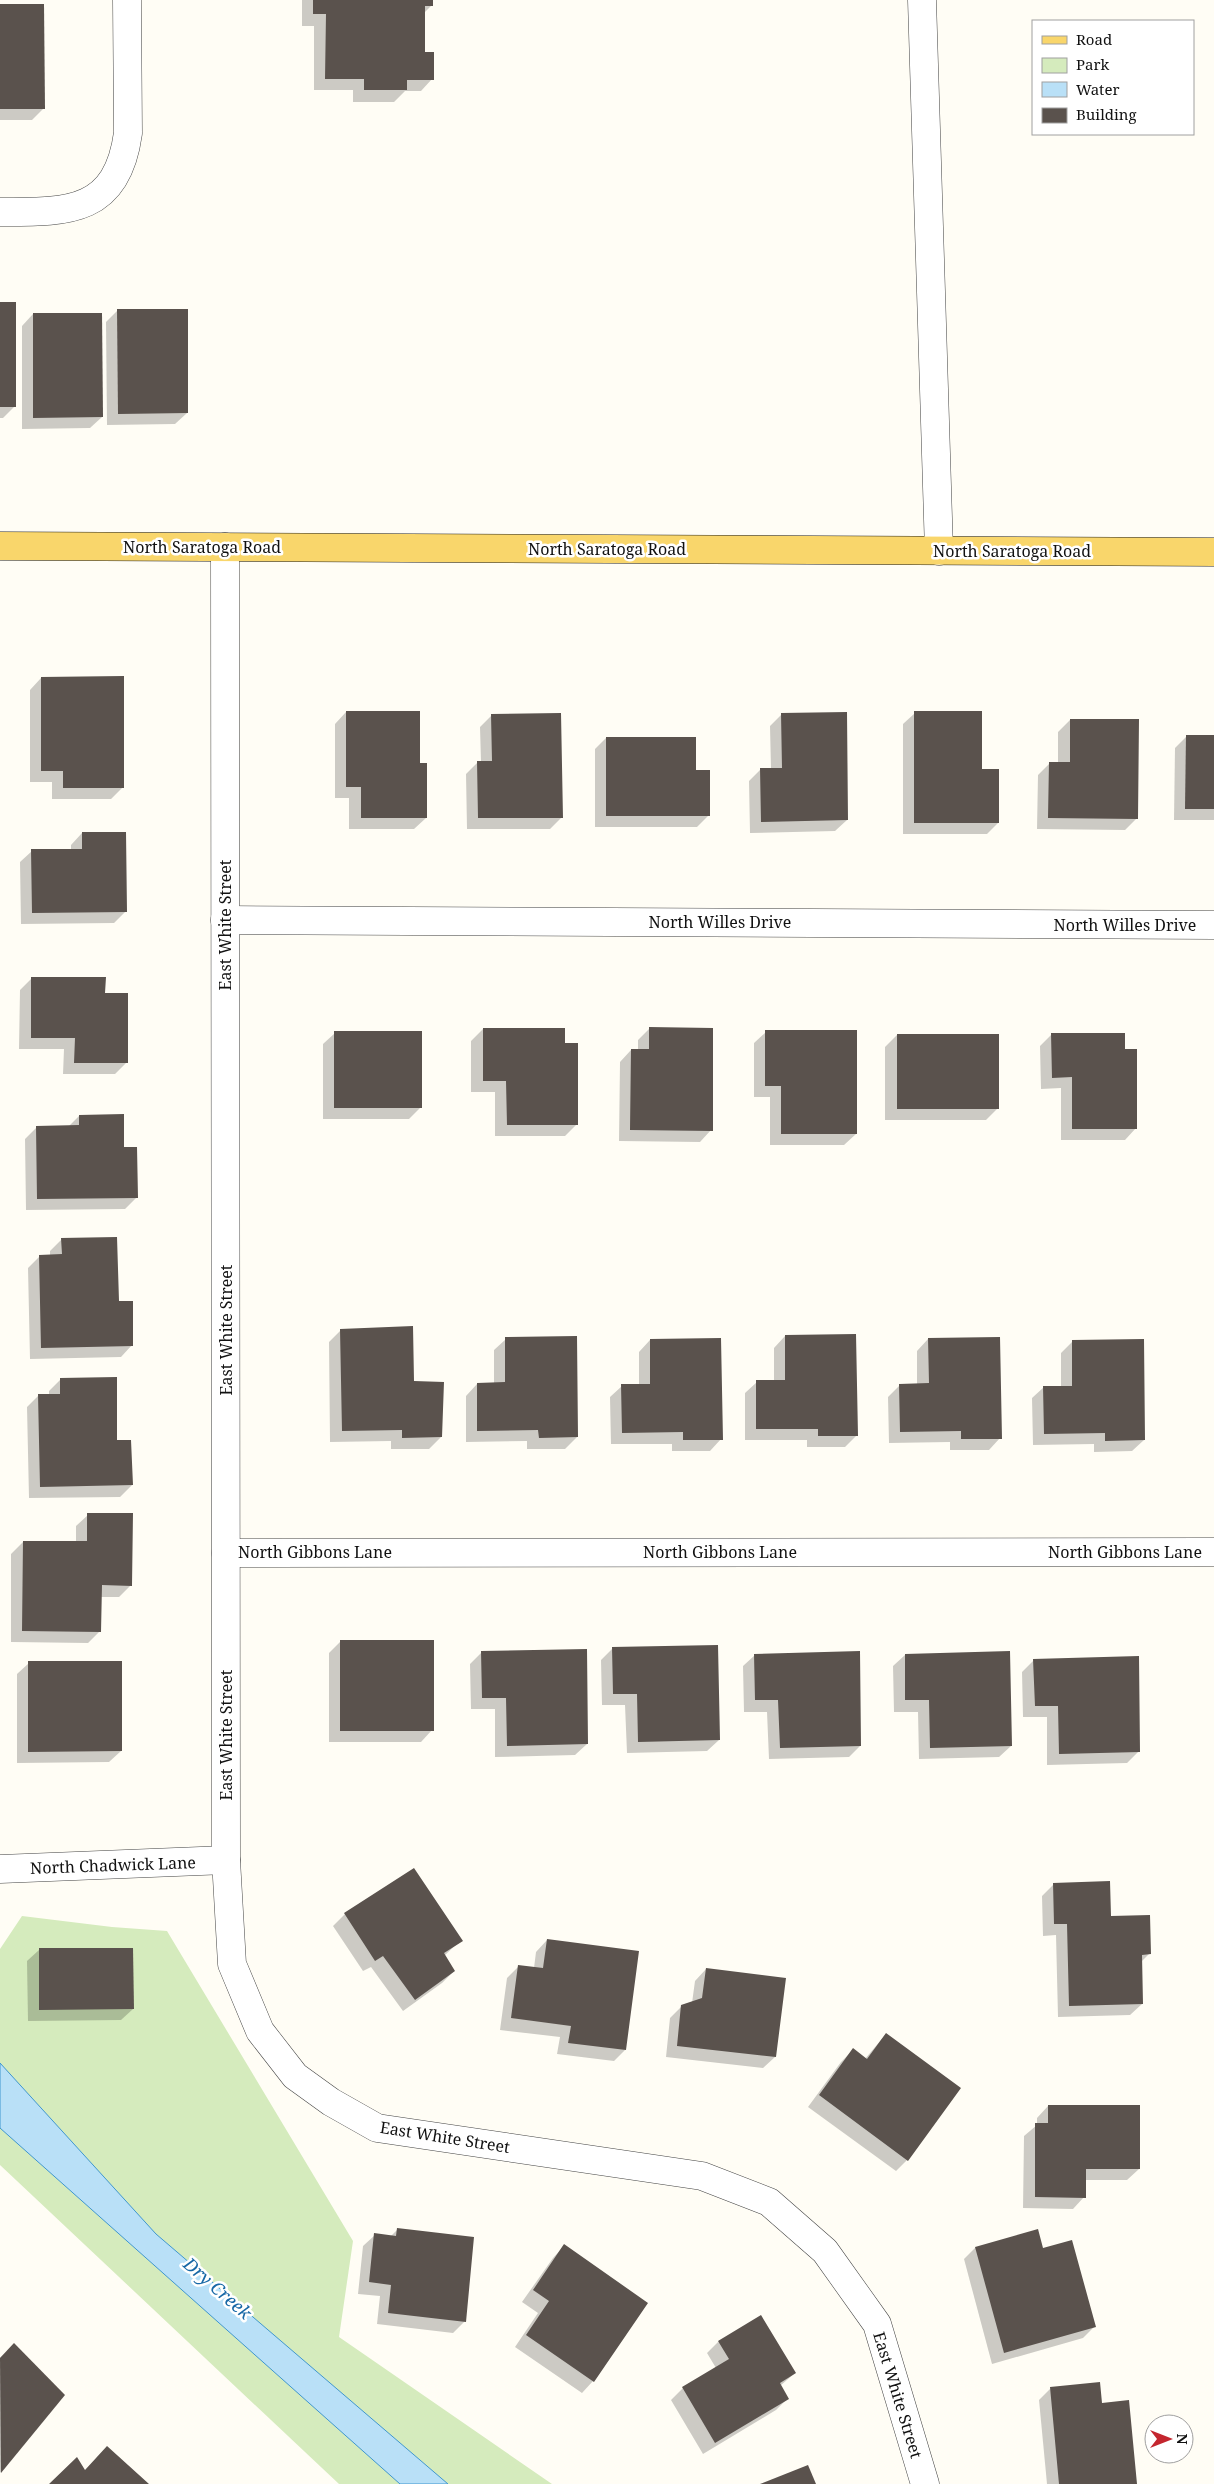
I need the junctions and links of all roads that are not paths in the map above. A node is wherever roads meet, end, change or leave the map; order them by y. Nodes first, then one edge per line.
1 (127, 0) edge
2 (922, 0) edge
3 (0, 212) edge
4 (0, 546) edge
5 (225, 547) junction
6 (939, 551) junction
7 (1214, 552) edge
8 (226, 920) junction
9 (1214, 925) edge
10 (226, 1552) junction
11 (1214, 1552) edge
12 (226, 1860) junction
13 (0, 1869) edge
14 (925, 2484) edge

1 - 3 street
2 - 6 street
4 - 5 main road, North Saratoga Road
5 - 6 main road, North Saratoga Road
5 - 8 street, East White Street
6 - 7 main road, North Saratoga Road
8 - 9 street, North Willes Drive
8 - 10 street, East White Street
10 - 11 street, North Gibbons Lane
10 - 12 street, East White Street
12 - 13 street, North Chadwick Lane
12 - 14 street, East White Street

